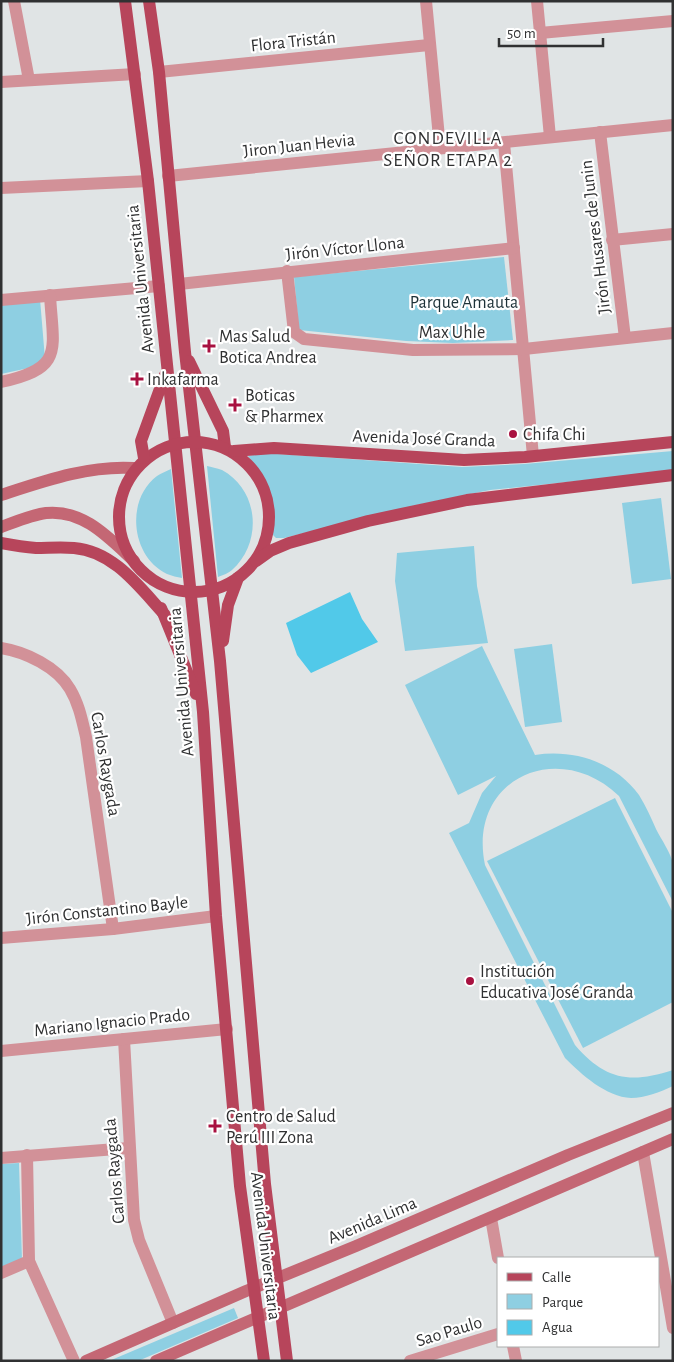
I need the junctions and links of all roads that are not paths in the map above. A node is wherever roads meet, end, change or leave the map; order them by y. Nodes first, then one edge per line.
1 (14, 1) edge
2 (125, 1) edge
3 (149, 1) edge
4 (426, 1) edge
5 (537, 1) edge
6 (673, 21) edge
7 (540, 33) junction
8 (429, 45) junction
9 (159, 72) junction
10 (135, 74) junction
11 (29, 80) junction
12 (1, 82) edge
13 (673, 125) edge
14 (600, 132) junction
15 (550, 137) junction
16 (504, 143) junction
17 (440, 148) junction
18 (168, 176) junction
19 (148, 180) junction
20 (1, 188) edge
21 (673, 234) edge
22 (612, 240) junction
23 (514, 248) junction
24 (288, 271) junction
25 (179, 284) junction
26 (159, 286) junction
27 (50, 295) junction
28 (1, 300) edge
29 (673, 333) edge
30 (625, 338) junction
31 (524, 349) junction
32 (185, 352) junction
33 (166, 370) junction
34 (1, 382) edge
35 (194, 441) junction
36 (673, 442) edge
37 (174, 444) junction
38 (230, 449) junction
39 (533, 456) junction
40 (144, 458) junction
41 (134, 468) junction
42 (673, 475) edge
43 (1, 494) edge
44 (1, 527) edge
45 (1, 543) edge
46 (134, 562) junction
47 (250, 566) junction
48 (145, 574) junction
49 (238, 578) junction
50 (212, 591) junction
51 (190, 593) junction
52 (165, 615) junction
53 (1, 648) edge
54 (220, 661) junction
55 (203, 712) junction
56 (216, 916) junction
57 (113, 929) junction
58 (1, 938) edge
59 (226, 1029) junction
60 (124, 1039) junction
61 (1, 1051) edge
62 (673, 1113) edge
63 (673, 1139) edge
64 (129, 1148) junction
65 (643, 1152) junction
66 (27, 1155) junction
67 (1, 1158) edge
68 (491, 1218) junction
69 (498, 1257) edge
70 (657, 1257) edge
71 (29, 1261) junction
72 (659, 1270) edge
73 (1, 1273) edge
74 (276, 1278) junction
75 (661, 1285) edge
76 (253, 1288) junction
77 (280, 1308) junction
78 (258, 1318) junction
79 (672, 1319) edge
80 (173, 1322) junction
81 (497, 1334) edge
82 (513, 1347) edge
83 (74, 1361) edge
84 (86, 1361) edge
85 (156, 1361) edge
86 (264, 1361) edge
87 (287, 1361) edge
88 (410, 1361) edge
89 (516, 1361) edge

1 - 11 street
2 - 10 main road, Avenida Universitaria
3 - 9 main road, Avenida Universitaria
4 - 8 street
5 - 7 street
6 - 7 street
7 - 15 street
8 - 9 street, Flora Tristán
8 - 17 street
9 - 18 main road, Avenida Universitaria
10 - 11 street
10 - 19 main road, Avenida Universitaria
11 - 12 street
13 - 14 street, Jiron Juan Hevia
14 - 15 street, Jiron Juan Hevia
14 - 22 street, Jirón Husares de Junin
15 - 16 street, Jiron Juan Hevia
16 - 17 street, Jiron Juan Hevia
16 - 23 street
17 - 18 street, Jiron Juan Hevia
18 - 25 main road, Avenida Universitaria
19 - 20 street
19 - 26 main road, Avenida Universitaria
21 - 22 street
22 - 30 street, Jirón Husares de Junin
23 - 24 street, Jirón Víctor Llona
23 - 31 street
24 - 25 street, Jirón Víctor Llona
24 - 31 street, Max Uhle
25 - 32 main road, Avenida Universitaria
26 - 27 street
26 - 33 main road, Avenida Universitaria
27 - 28 street
27 - 34 street
29 - 30 street, Max Uhle
30 - 31 street, Max Uhle
31 - 39 street
32 - 35 main road, Avenida Universitaria
32 - 38 main road
33 - 37 main road, Avenida Universitaria
33 - 40 main road
35 - 37 main road, Avenida José Granda
35 - 38 main road, Avenida José Granda
35 - 50 main road, Avenida Universitaria
36 - 39 main road, Avenida José Granda
37 - 40 main road, Avenida José Granda
37 - 51 main road, Avenida Universitaria
38 - 39 main road, Avenida José Granda
38 - 47 main road
40 - 41 main road, Avenida José Granda
41 - 43 main road
41 - 46 main road
42 - 47 main road
44 - 46 main road
45 - 52 main road
46 - 48 main road
47 - 49 main road
48 - 51 main road
48 - 52 main road
49 - 50 main road
49 - 54 main road
50 - 51 main road
50 - 54 main road, Avenida Universitaria
51 - 55 main road, Avenida Universitaria
52 - 55 main road
53 - 57 street, Carlos Raygada
54 - 74 main road, Avenida Universitaria
55 - 56 main road, Avenida Universitaria
56 - 57 street, Jirón Constantino Bayle
56 - 59 main road, Avenida Universitaria
57 - 58 street, Jirón Constantino Bayle
59 - 60 street, Mariano Ignacio Prado
59 - 76 main road, Avenida Universitaria
60 - 61 street, Mariano Ignacio Prado
60 - 64 street, Carlos Raygada
62 - 74 main road, Avenida Lima
63 - 65 main road
64 - 66 street
64 - 80 street, Carlos Raygada
65 - 68 main road
65 - 70 street
66 - 67 street
66 - 71 street
68 - 69 street
68 - 77 main road
71 - 73 street
71 - 83 street
72 - 75 street
74 - 76 main road, Avenida Lima
74 - 77 main road, Avenida Universitaria
75 - 79 street
76 - 78 main road, Avenida Universitaria
76 - 80 main road, Avenida Lima
77 - 78 main road
77 - 87 main road, Avenida Universitaria
78 - 85 main road
78 - 86 main road, Avenida Universitaria
80 - 84 main road, Avenida Lima
81 - 88 street, Sao Paulo
82 - 89 street

